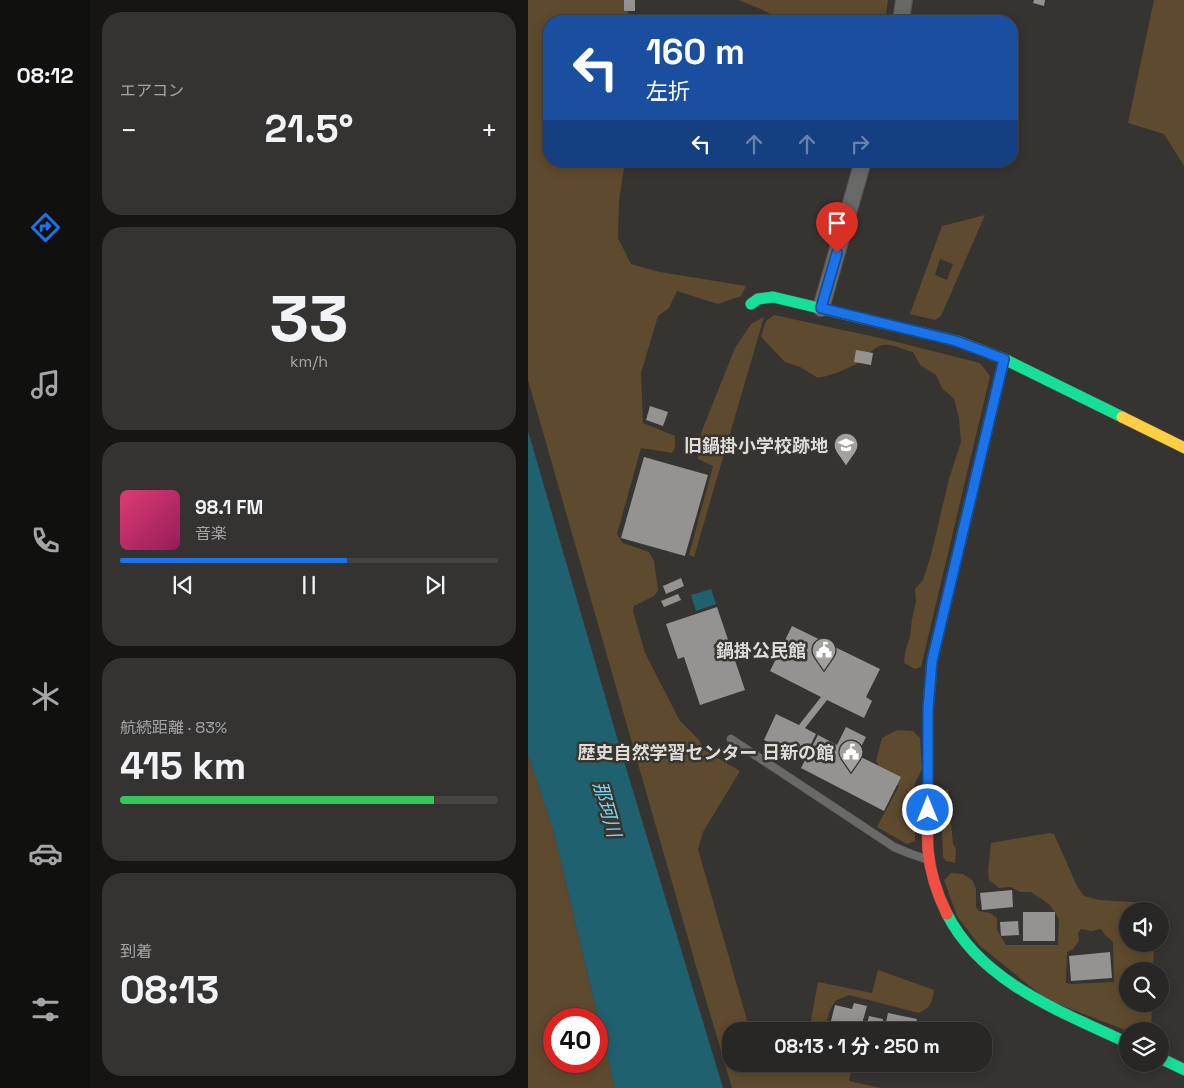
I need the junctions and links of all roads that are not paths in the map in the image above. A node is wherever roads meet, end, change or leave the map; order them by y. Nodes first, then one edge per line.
1 (904, 0) edge
2 (902, 15) edge
3 (861, 167) edge
4 (751, 304) dead end
5 (821, 308) junction
6 (1004, 359) junction
7 (1184, 448) edge
8 (731, 740) dead end
9 (930, 861) junction
10 (1119, 1039) edge
11 (1169, 1062) edge
12 (1184, 1070) edge

1 - 2 street
3 - 5 street
4 - 5 street
5 - 6 street
6 - 7 street
6 - 9 street
8 - 9 lane
9 - 10 street
11 - 12 street

